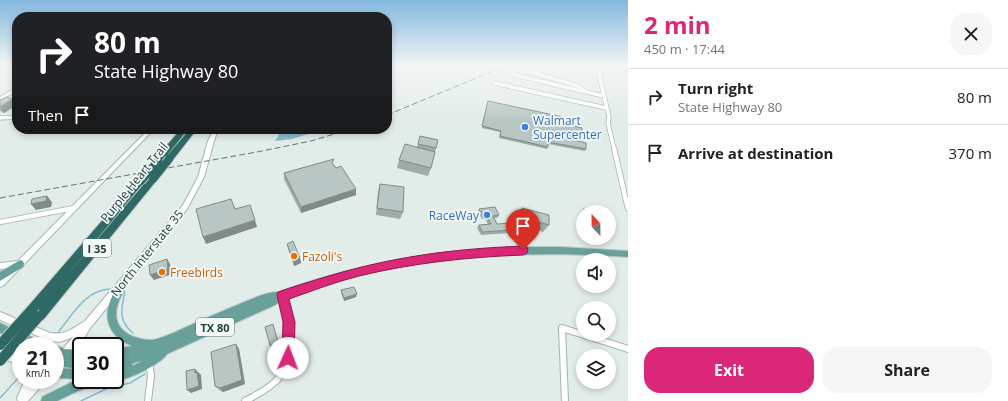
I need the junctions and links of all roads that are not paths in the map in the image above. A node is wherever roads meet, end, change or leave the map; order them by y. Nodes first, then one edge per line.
1 (497, 84) edge
2 (551, 84) edge
3 (570, 84) edge
4 (601, 84) edge
5 (12, 92) edge
6 (586, 92) junction
7 (604, 96) junction
8 (0, 99) edge
9 (606, 108) junction
10 (12, 117) edge
11 (0, 118) edge
12 (147, 134) edge
13 (181, 134) edge
14 (190, 134) edge
15 (214, 134) edge
16 (74, 208) junction
17 (628, 209) edge
18 (0, 222) edge
19 (628, 254) edge
20 (20, 264) junction
21 (0, 266) edge
22 (1, 280) edge
23 (124, 282) junction
24 (0, 288) edge
25 (282, 295) junction
26 (226, 314) junction
27 (0, 316) edge
28 (88, 324) junction
29 (0, 328) edge
30 (21, 337) edge
31 (0, 339) edge
32 (157, 343) junction
33 (12, 344) edge
34 (0, 345) edge
35 (628, 349) edge
36 (124, 352) edge
37 (0, 353) edge
38 (65, 354) joint
39 (72, 354) edge
40 (12, 358) edge
41 (148, 359) junction
42 (0, 362) edge
43 (124, 362) edge
44 (124, 367) edge
45 (124, 374) edge
46 (72, 388) edge
47 (27, 389) edge
48 (32, 389) edge
49 (21, 401) edge
50 (46, 401) edge
51 (148, 401) edge
52 (245, 401) edge
53 (565, 401) edge

1 - 9 street
2 - 6 street
3 - 6 street
4 - 7 street
5 - 8 main road
6 - 7 street
7 - 9 street
9 - 17 street
10 - 11 street
12 - 16 main road
13 - 34 highway, Purple Heart Trail / I 35, bridge
14 - 42 highway, Purple Heart Trail / I 35, bridge
15 - 23 main road, North Interstate 35
16 - 18 street
16 - 20 main road
19 - 25 main road, TX 80
20 - 21 street
20 - 22 main road
22 - 24 main road
23 - 28 main road, North Interstate 35
23 - 32 main road
25 - 26 main road, TX 80
25 - 41 main road, TX 80
25 - 52 street
26 - 32 main road, TX 80
26 - 41 main road
27 - 28 main road
28 - 38 main road, North Interstate 35
29 - 30 main road
31 - 33 main road
32 - 36 main road, TX 80
35 - 53 street
37 - 40 main road
38 - 39 main road
41 - 43 main road
41 - 44 main road
41 - 45 main road
41 - 51 street
46 - 50 main road
47 - 49 main road
48 - 49 main road

